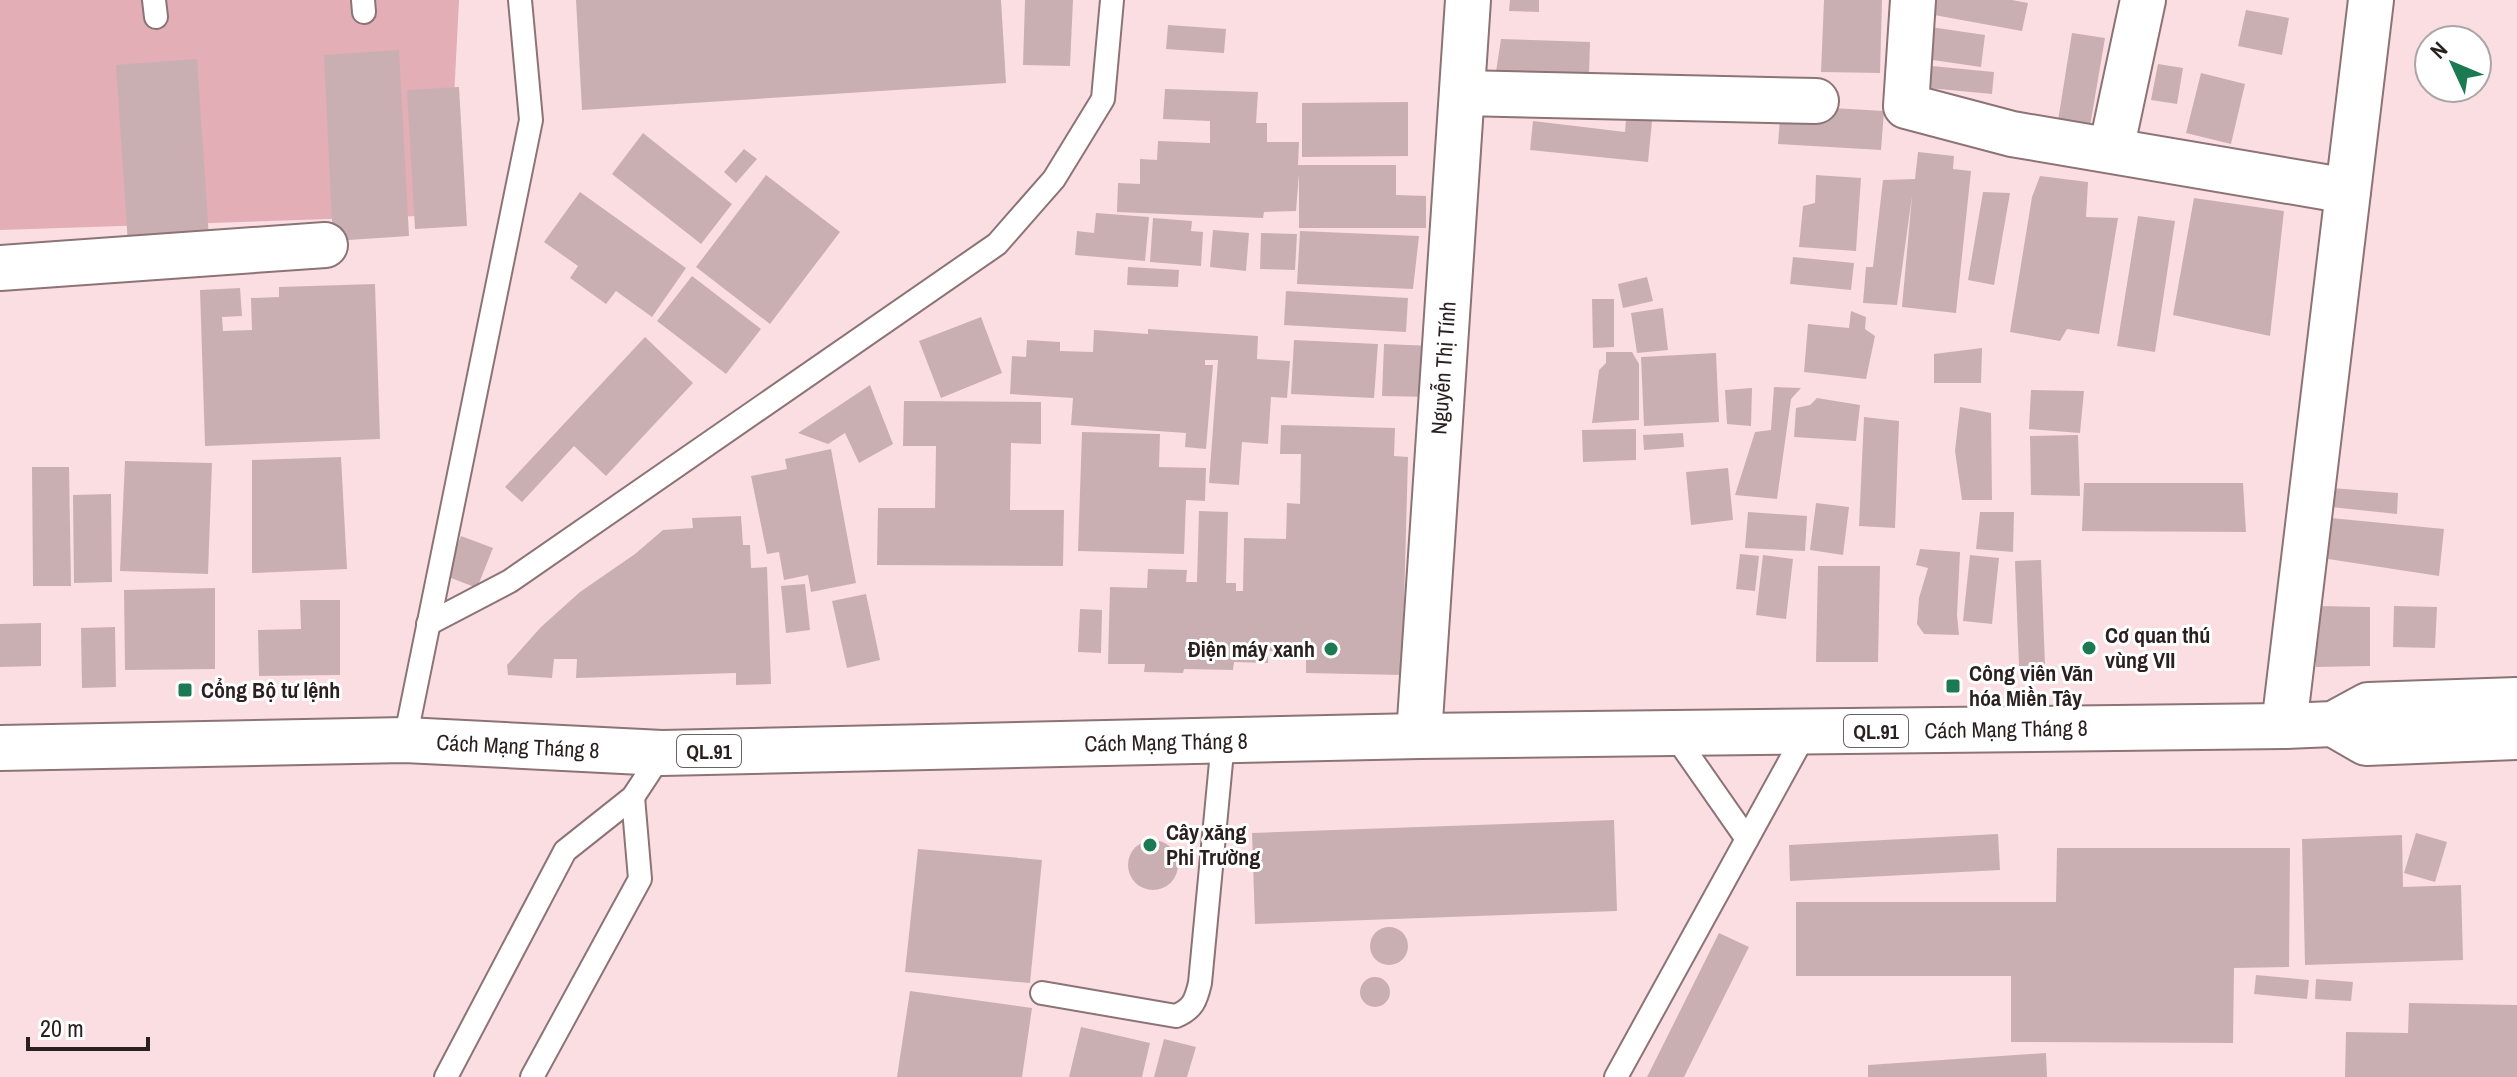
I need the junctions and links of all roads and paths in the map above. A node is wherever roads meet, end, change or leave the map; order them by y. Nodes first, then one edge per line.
1 (520, 0) edge
2 (1112, 0) edge
3 (1468, 0) edge
4 (1913, 0) edge
5 (2143, 0) edge
6 (2371, 0) edge
7 (1462, 93) junction
8 (1816, 101) dead end
9 (2111, 150) junction
10 (2348, 191) junction
11 (325, 245) dead end
12 (0, 268) edge
13 (428, 624) junction
14 (2517, 700) edge
15 (2333, 724) junction
16 (2284, 726) junction
17 (1806, 732) junction
18 (1673, 733) junction
19 (1419, 736) junction
20 (2517, 737) edge
21 (405, 740) junction
22 (1223, 741) junction
23 (0, 748) edge
24 (662, 753) junction
25 (633, 797) junction
26 (1747, 839) junction
27 (1042, 993) dead end
28 (446, 1077) edge
29 (532, 1077) edge
30 (1616, 1077) edge

1 - 13 lane
2 - 13 lane
3 - 7 main road, Nguyễn Thị Tính
4 - 9 main road
5 - 9 main road
6 - 10 main road
7 - 8 main road
7 - 19 main road, Nguyễn Thị Tính
9 - 10 main road
10 - 16 main road
11 - 12 main road
13 - 21 lane
14 - 15 main road, Cách Mạng Tháng 8 / QL.91
15 - 16 main road, Cách Mạng Tháng 8 / QL.91
15 - 20 main road
16 - 17 main road, Cách Mạng Tháng 8 / QL.91
17 - 18 main road, Cách Mạng Tháng 8 / QL.91
17 - 26 lane
18 - 19 main road, Cách Mạng Tháng 8 / QL.91
18 - 26 lane
19 - 22 main road, Cách Mạng Tháng 8 / QL.91
21 - 23 main road, Cách Mạng Tháng 8 / QL.91
21 - 24 main road, Cách Mạng Tháng 8 / QL.91
22 - 24 main road, Cách Mạng Tháng 8 / QL.91
22 - 27 lane
24 - 25 lane
25 - 28 lane
25 - 29 lane
26 - 30 lane

